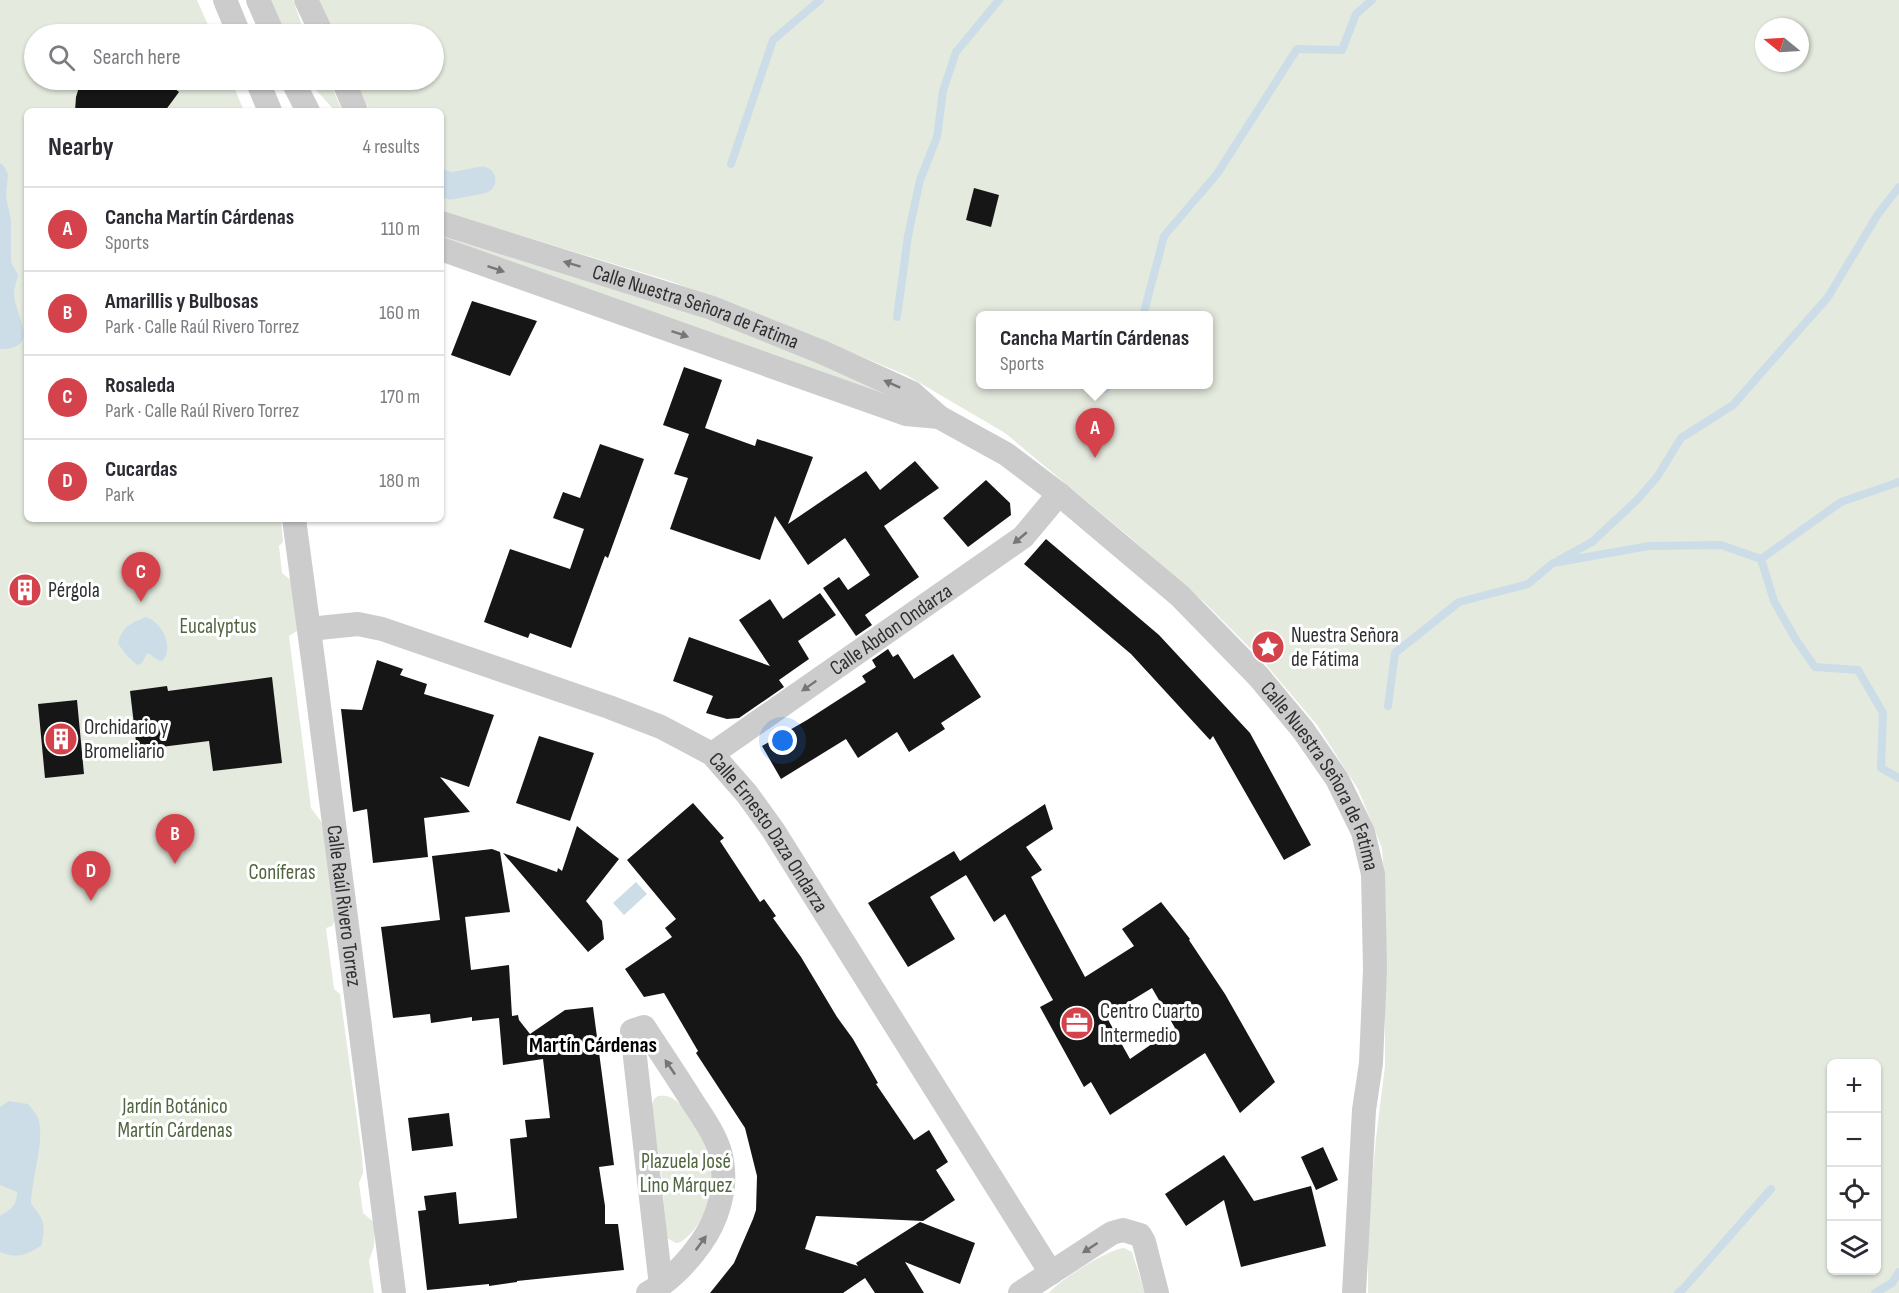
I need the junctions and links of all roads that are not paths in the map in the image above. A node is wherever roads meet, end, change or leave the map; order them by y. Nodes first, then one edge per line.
1 (225, 0) edge
2 (258, 0) edge
3 (306, 0) edge
4 (235, 24) edge
5 (269, 24) edge
6 (317, 24) edge
7 (261, 90) edge
8 (297, 90) edge
9 (347, 90) edge
10 (269, 108) edge
11 (306, 108) edge
12 (355, 108) edge
13 (444, 224) edge
14 (444, 250) edge
15 (939, 417) junction
16 (1059, 494) junction
17 (294, 522) edge
18 (309, 629) junction
19 (712, 754) junction
20 (1051, 1273) junction
21 (655, 1289) edge
22 (394, 1293) edge
23 (1020, 1293) edge
24 (1156, 1293) edge
25 (1354, 1293) edge

1 - 4 street
2 - 5 street
3 - 6 street
7 - 10 street
8 - 11 street
9 - 12 street
15 -> 13 street, Calle Nuestra Señora de Fatima
14 -> 15 street, Calle Nuestra Señora de Fatima
15 - 16 street, Calle Nuestra Señora de Fatima
16 -> 19 street, Calle Abdon Ondarza
16 - 25 street, Calle Nuestra Señora de Fatima
17 - 18 street, Calle Raúl Rivero Torrez
18 - 19 street, Calle Ernesto Daza Ondarza
18 - 22 street, Calle Raúl Rivero Torrez
19 - 20 street, Calle Ernesto Daza Ondarza
20 - 23 street
24 -> 20 street
21 -> 21 street

